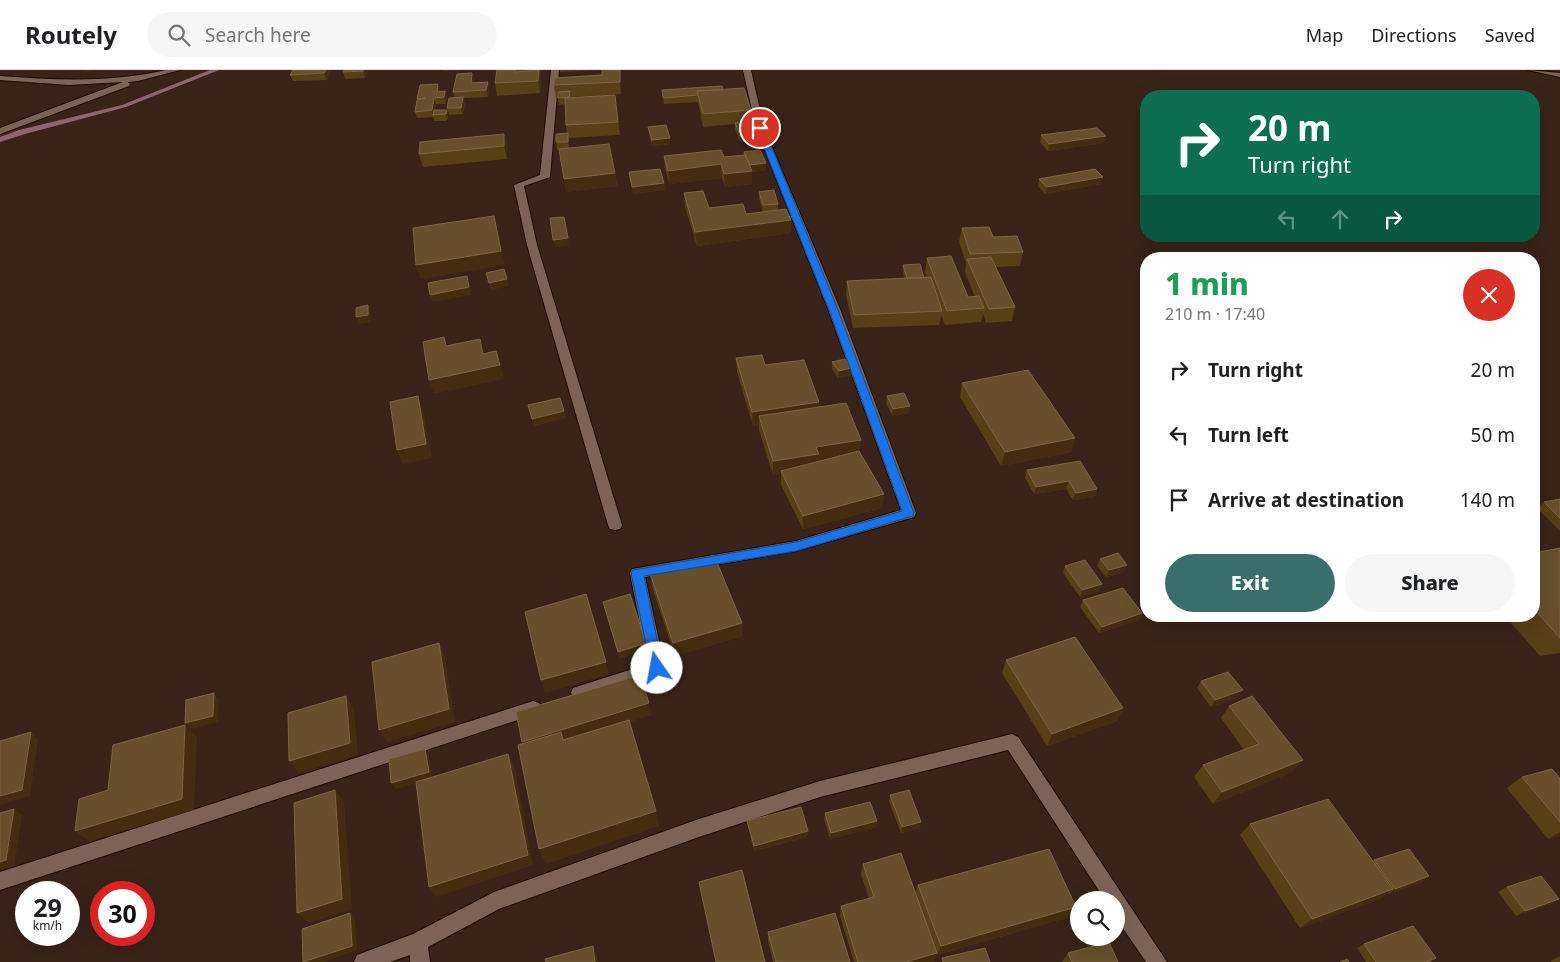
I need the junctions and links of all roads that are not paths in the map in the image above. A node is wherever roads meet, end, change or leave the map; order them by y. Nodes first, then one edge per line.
1 (176, 70) edge
2 (555, 70) edge
3 (747, 70) edge
4 (1532, 70) edge
5 (1560, 75) edge
6 (0, 78) edge
7 (138, 79) junction
8 (0, 131) edge
9 (615, 526) dead end
10 (563, 698) edge
11 (544, 704) edge
12 (0, 881) edge
13 (1110, 891) edge
14 (1125, 914) edge
15 (418, 942) junction
16 (364, 962) edge
17 (420, 962) edge
18 (1157, 962) edge

1 - 7 street
2 - 9 street
3 - 10 street
4 - 5 street
6 - 7 street
7 - 8 street
11 - 12 street
13 - 15 street
14 - 18 street
15 - 16 street
15 - 17 street

